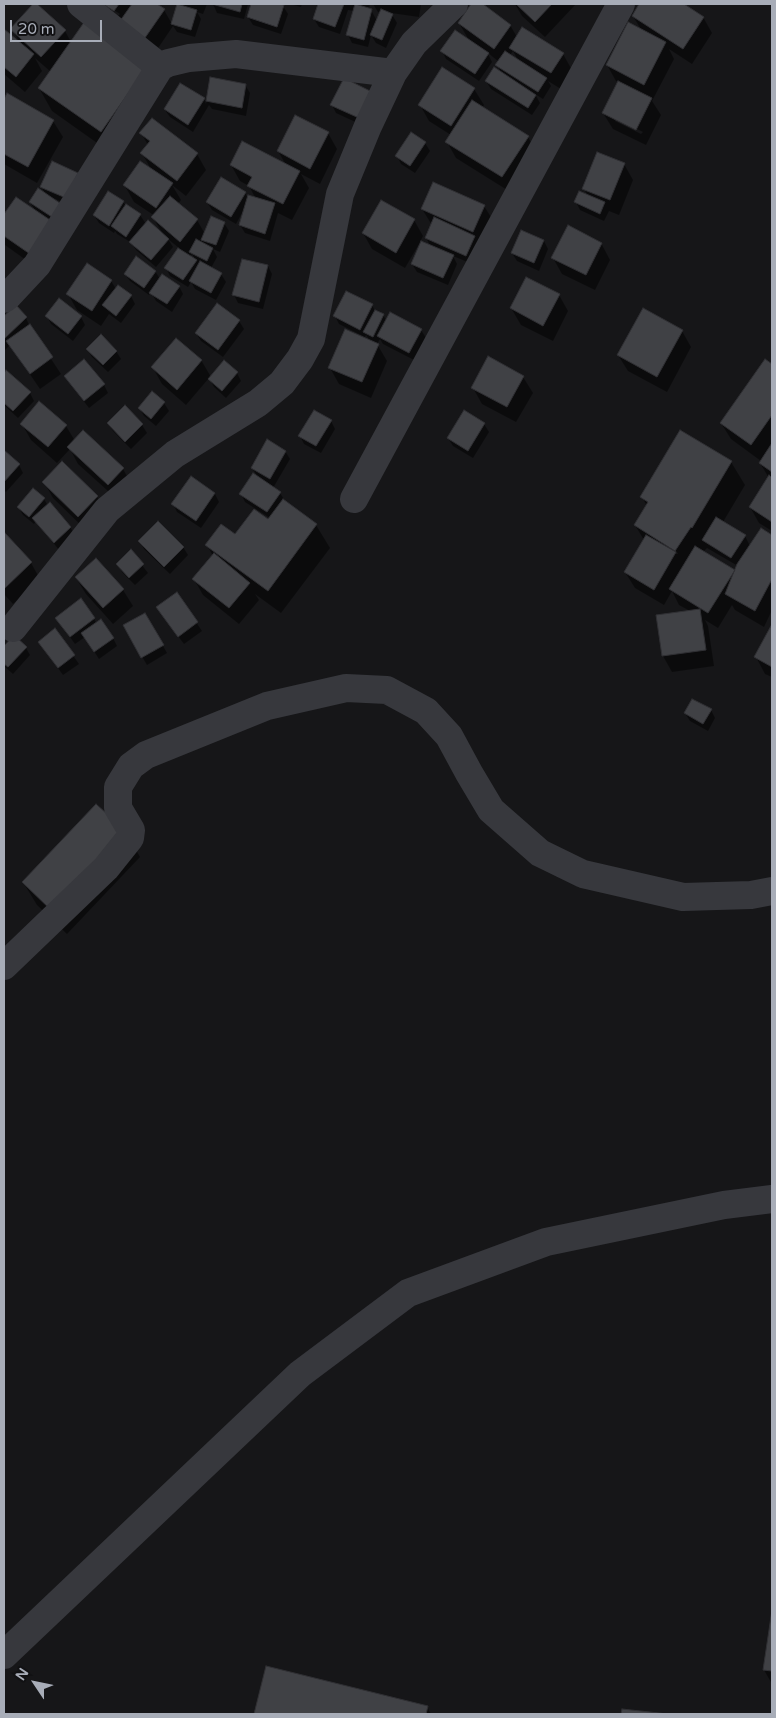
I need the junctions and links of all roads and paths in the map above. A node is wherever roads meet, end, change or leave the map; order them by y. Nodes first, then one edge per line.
1 (80, 4) edge
2 (454, 4) edge
3 (621, 4) edge
4 (160, 67) junction
5 (393, 73) junction
6 (4, 298) edge
7 (354, 499) dead end
8 (13, 628) dead end
9 (772, 891) edge
10 (4, 966) edge
11 (772, 1198) edge
12 (4, 1655) edge

1 - 4 street
2 - 5 street
3 - 7 street
4 - 5 street
4 - 6 street
5 - 8 street
9 - 10 street
11 - 12 street

